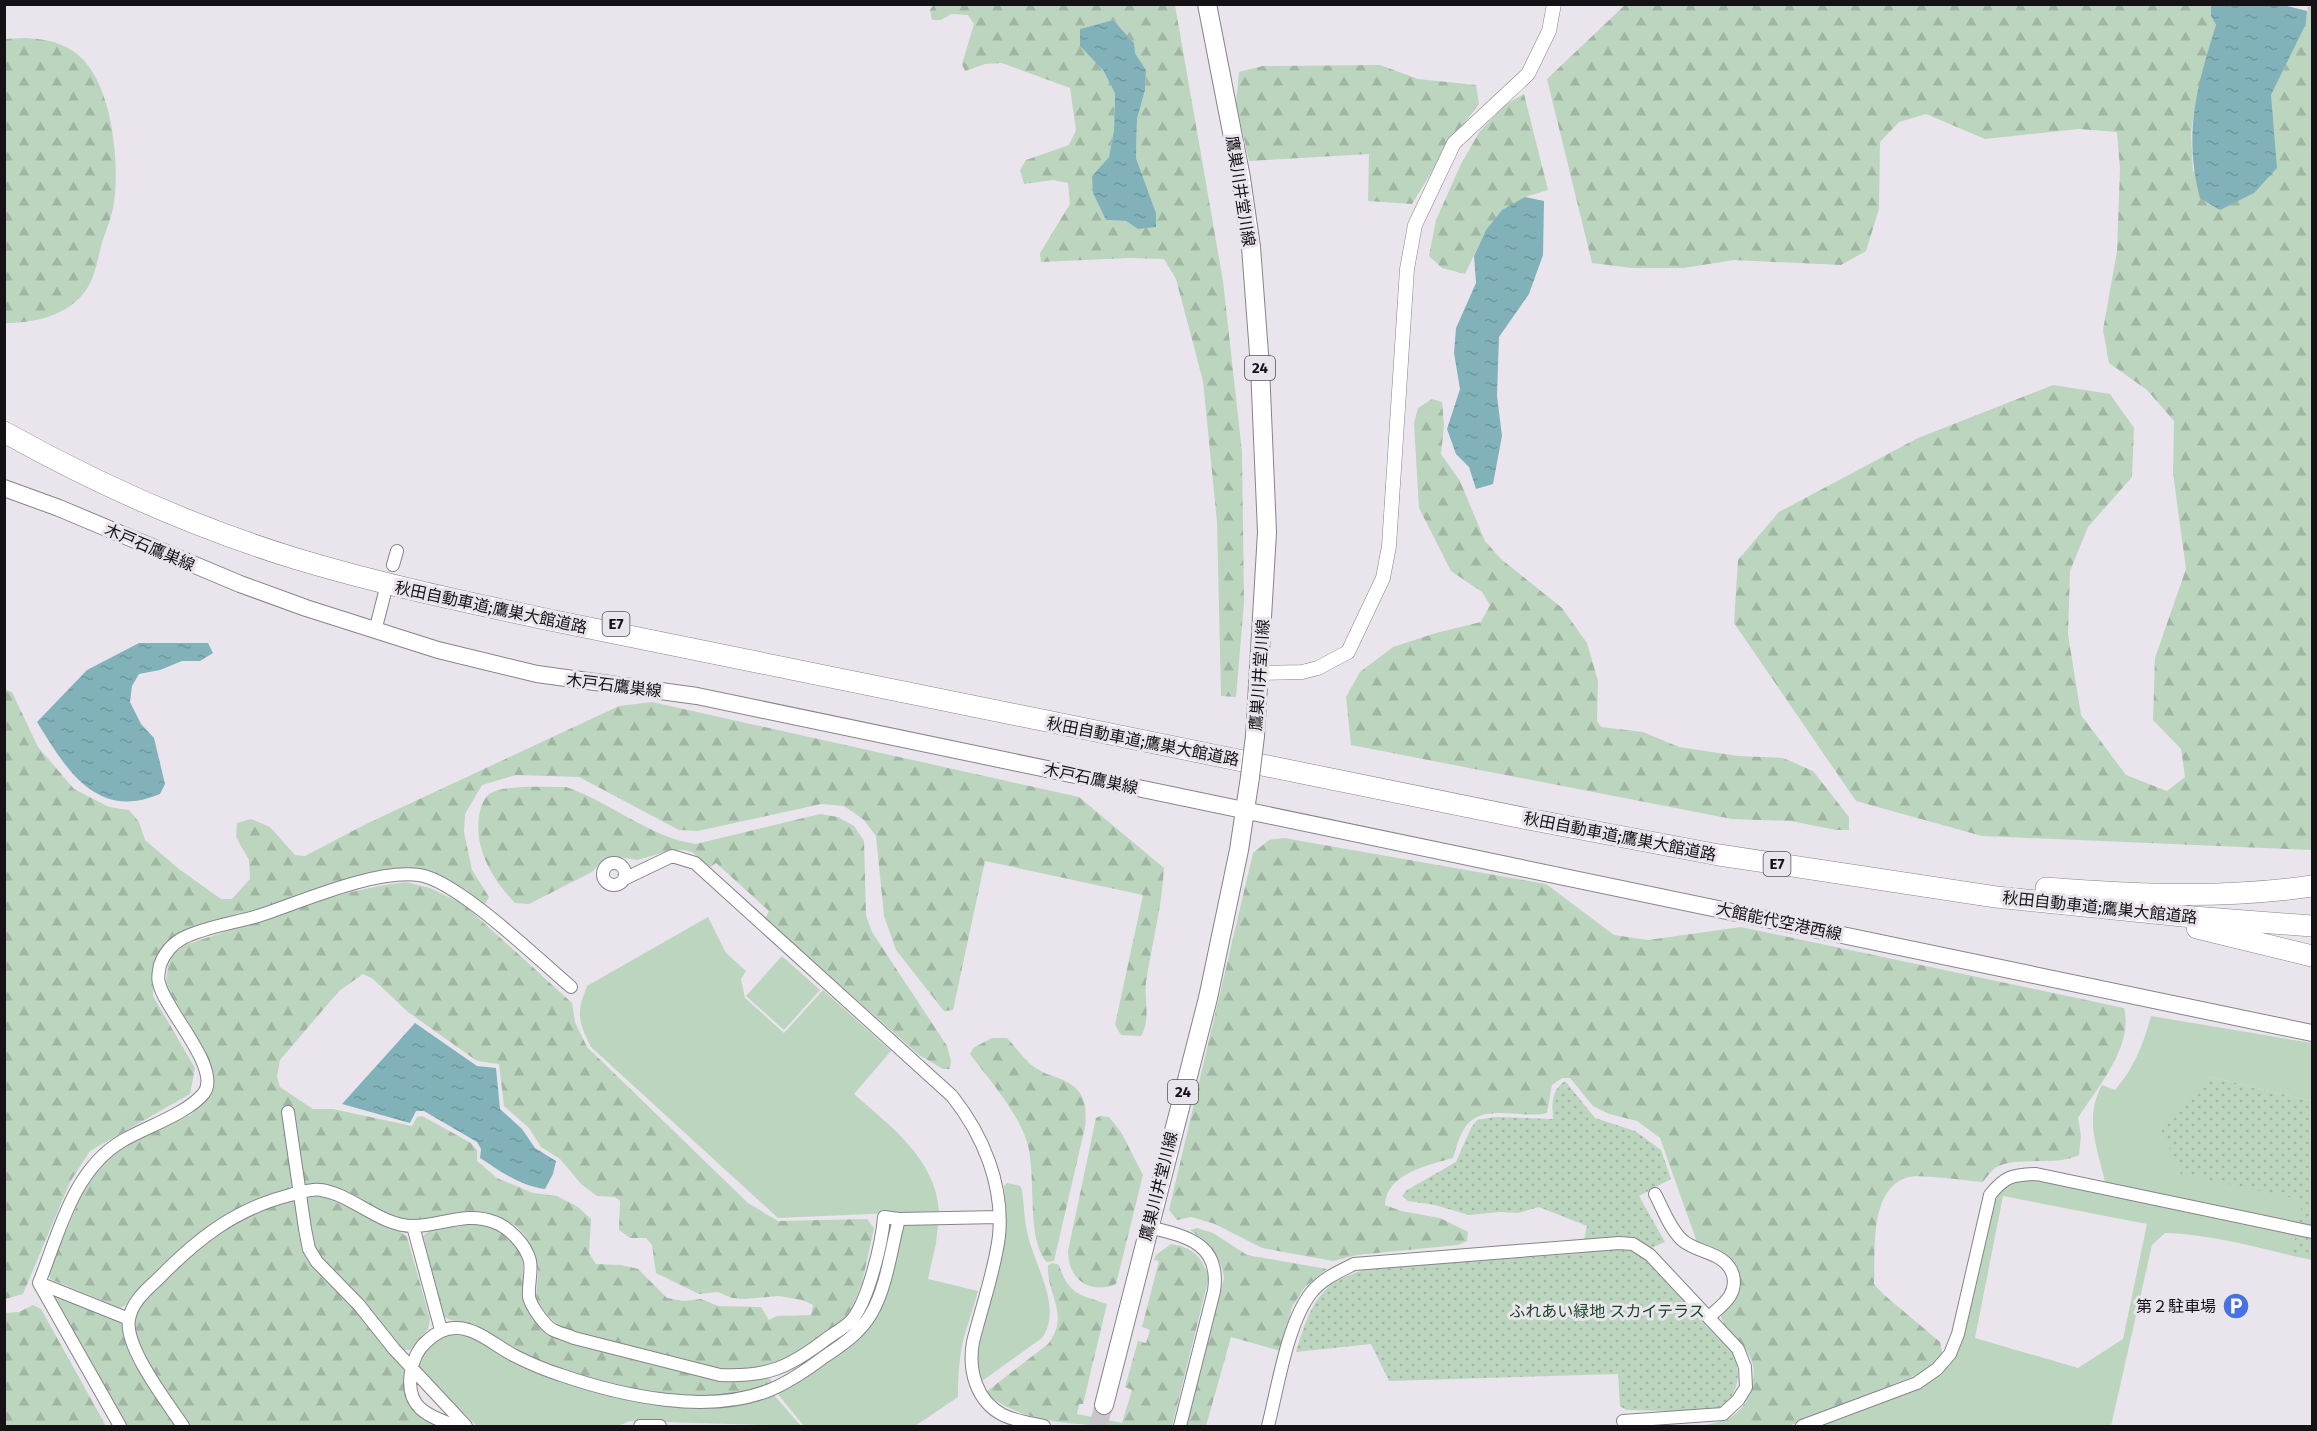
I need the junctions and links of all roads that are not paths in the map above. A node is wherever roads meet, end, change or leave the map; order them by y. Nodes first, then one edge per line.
1 (1207, 4) edge
2 (1554, 4) edge
3 (4, 422) edge
4 (4, 432) edge
5 (4, 488) edge
6 (397, 551) dead end
7 (393, 565) dead end
8 (386, 592) dead end
9 (375, 631) junction
10 (1260, 673) junction
11 (1245, 810) junction
12 (624, 879) dead end
13 (2313, 886) edge
14 (1994, 890) junction
15 (2313, 915) edge
16 (2313, 926) edge
17 (2313, 956) edge
18 (571, 987) dead end
19 (2313, 1033) edge
20 (288, 1112) dead end
21 (299, 1193) junction
22 (1654, 1194) dead end
23 (999, 1217) junction
24 (899, 1219) junction
25 (413, 1226) junction
26 (1148, 1227) junction
27 (2313, 1232) edge
28 (39, 1282) junction
29 (1709, 1317) junction
30 (129, 1319) junction
31 (441, 1330) junction
32 (411, 1368) junction
33 (1104, 1405) tunnel mouth
34 (1623, 1421) dead end
35 (120, 1426) edge
36 (183, 1426) edge
37 (456, 1426) edge
38 (466, 1426) edge
39 (640, 1426) edge
40 (660, 1426) edge
41 (1044, 1426) edge
42 (1180, 1426) edge
43 (1268, 1426) edge
44 (1802, 1426) edge

1 - 10 main road, 鷹巣川井堂川線 / 24
2 - 10 street
3 - 14 highway, 秋田自動車道;鷹巣大館道路 / E7
4 - 14 highway, 秋田自動車道;鷹巣大館道路 / E7
5 - 9 main road, 木戸石鷹巣線
6 - 7 street
8 - 9 street
9 - 11 main road, 木戸石鷹巣線
10 - 11 main road, 鷹巣川井堂川線 / 24, bridge
11 - 19 main road, 大館能代空港西線
11 - 26 main road, 鷹巣川井堂川線 / 24
12 - 23 street
13 - 14 highway
14 - 15 highway, 秋田自動車道;鷹巣大館道路 / E7
14 - 16 highway, 秋田自動車道;鷹巣大館道路 / E7
14 - 17 highway
18 - 28 street
20 - 21 street
21 - 25 street
21 - 30 street
21 - 32 street
22 - 29 street
23 - 24 street
23 - 41 street
24 - 25 street
24 - 31 street
25 - 31 street
26 - 33 main road, 鷹巣川井堂川線 / 24
26 - 42 street
27 - 44 street
28 - 30 street
28 - 35 street
29 - 34 street
29 - 43 street
30 - 36 street
31 - 32 street
32 - 37 street
32 - 38 street
39 - 40 street

